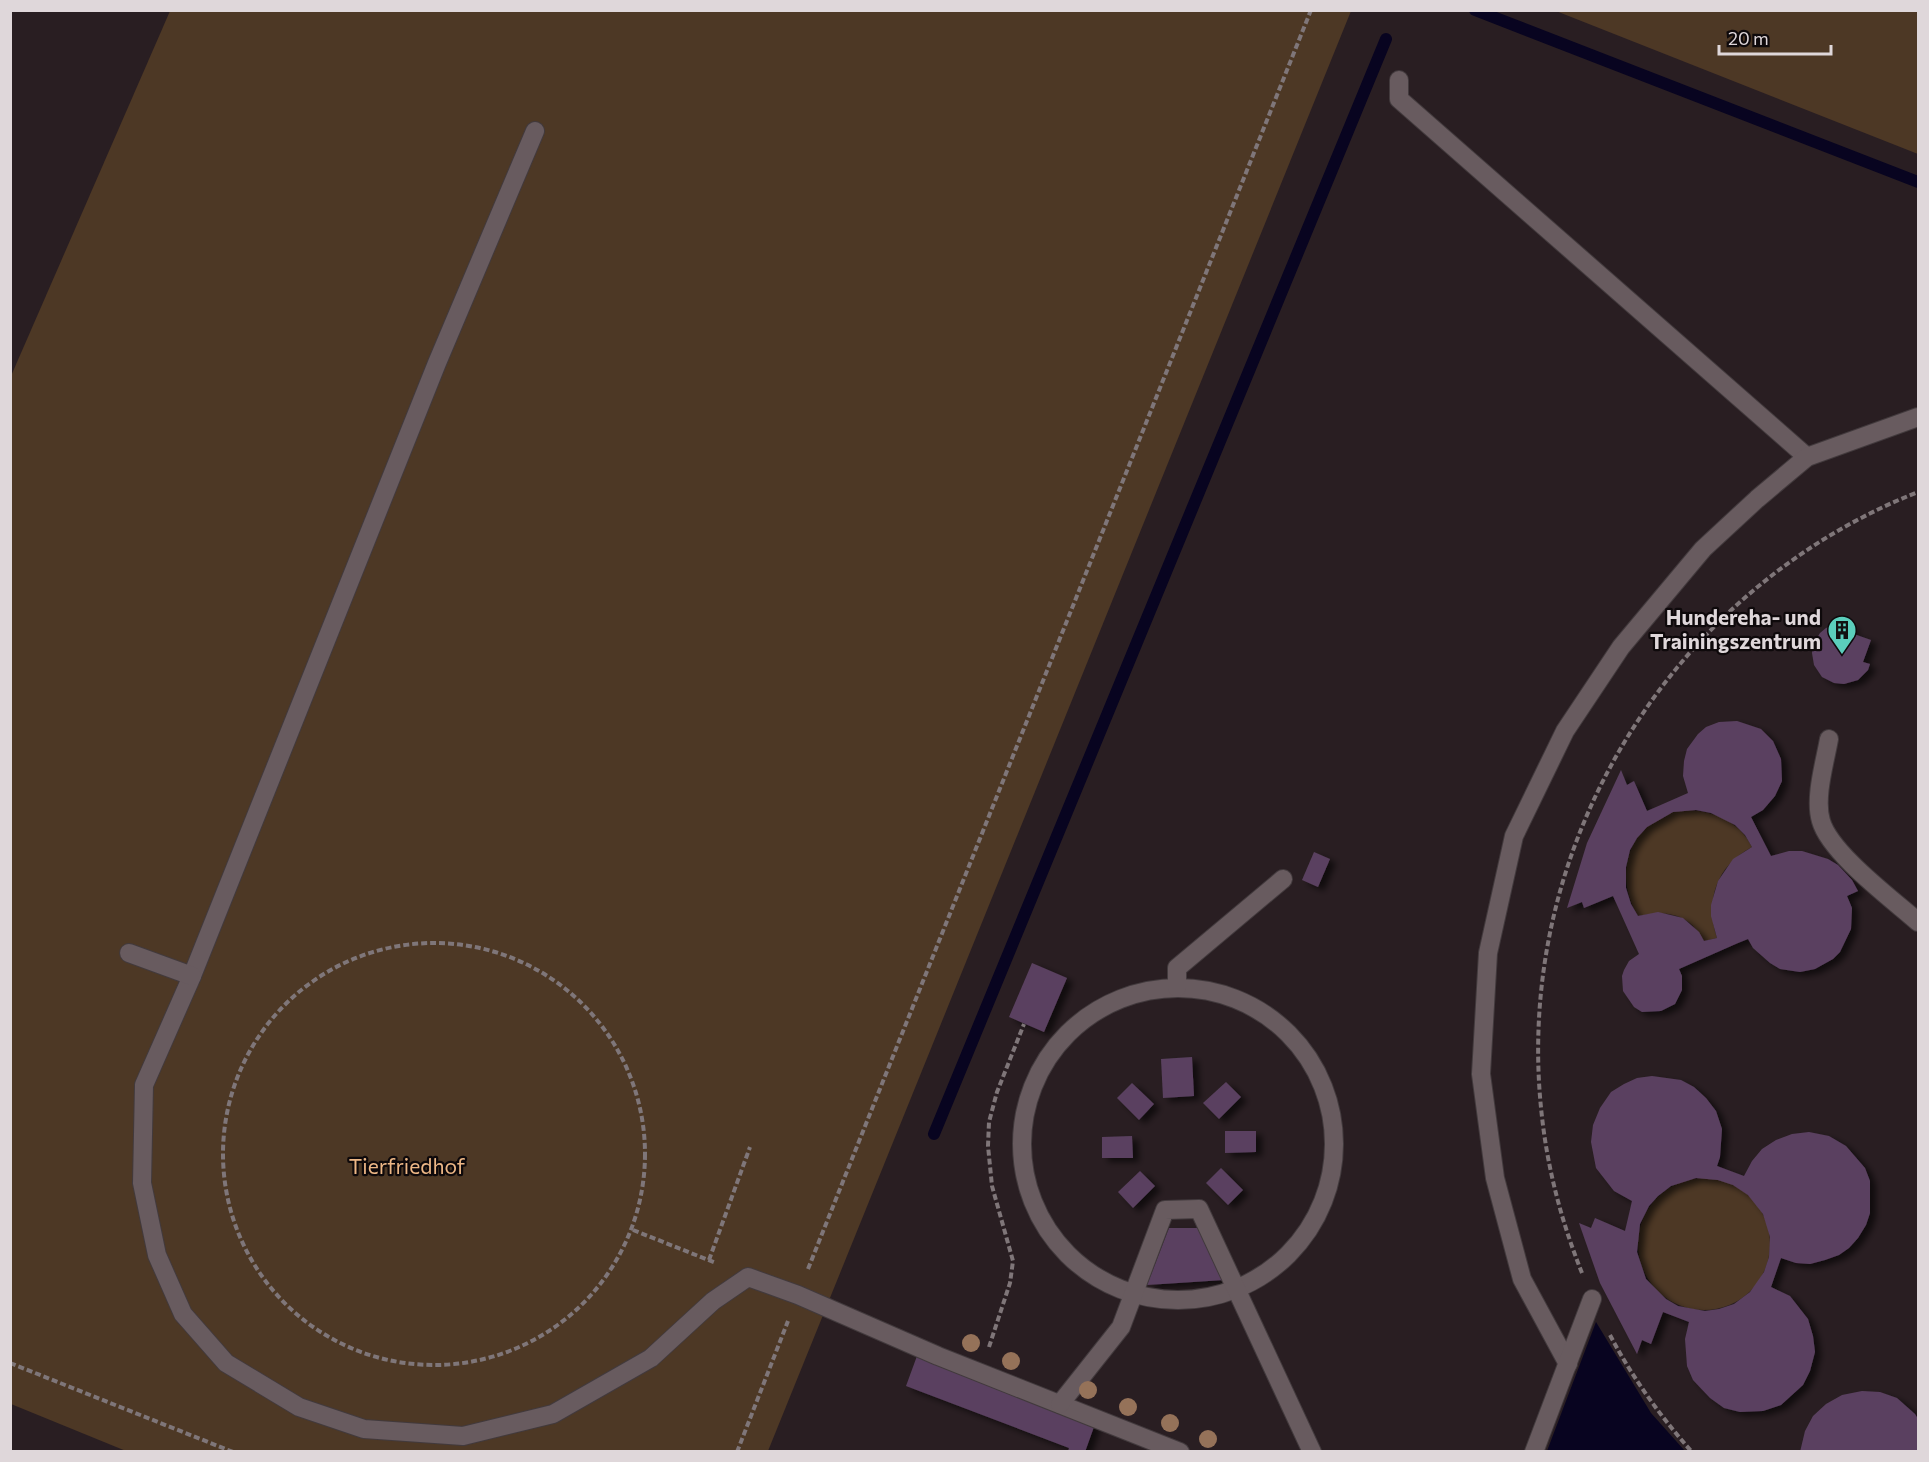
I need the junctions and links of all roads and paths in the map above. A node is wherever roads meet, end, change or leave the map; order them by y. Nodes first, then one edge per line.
1 (1311, 10) edge
2 (1399, 80) dead end
3 (535, 131) dead end
4 (1918, 417) edge
5 (1807, 457) junction
6 (1918, 492) edge
7 (1829, 739) dead end
8 (1283, 879) dead end
9 (1918, 922) edge
10 (129, 952) dead end
11 (192, 976) junction
12 (1177, 988) junction
13 (1024, 1024) dead end
14 (750, 1147) dead end
15 (633, 1230) junction
16 (708, 1260) junction
17 (748, 1277) junction
18 (1236, 1289) junction
19 (1133, 1294) junction
20 (798, 1296) junction
21 (1592, 1299) junction
22 (10, 1364) edge
23 (1568, 1364) junction
24 (980, 1373) junction
25 (1059, 1404) junction
26 (233, 1452) edge
27 (737, 1452) edge
28 (1180, 1452) edge
29 (1312, 1452) edge
30 (1534, 1452) edge
31 (1692, 1452) edge

1 - 20 path
2 - 5 lane
3 - 11 lane
4 - 5 lane
5 - 23 lane
6 - 21 path
7 - 9 lane
8 - 12 lane
10 - 11 lane
11 - 17 lane
12 - 18 lane
12 - 19 lane
13 - 24 path
14 - 16 path
15 - 15 path
15 - 16 path
16 - 17 path
17 - 20 lane
18 - 19 lane
18 - 19 lane
18 - 29 lane
19 - 25 lane
20 - 24 lane
20 - 27 path
21 - 23 lane
21 - 31 path
22 - 26 path
23 - 30 lane
24 - 25 lane
25 - 28 lane

